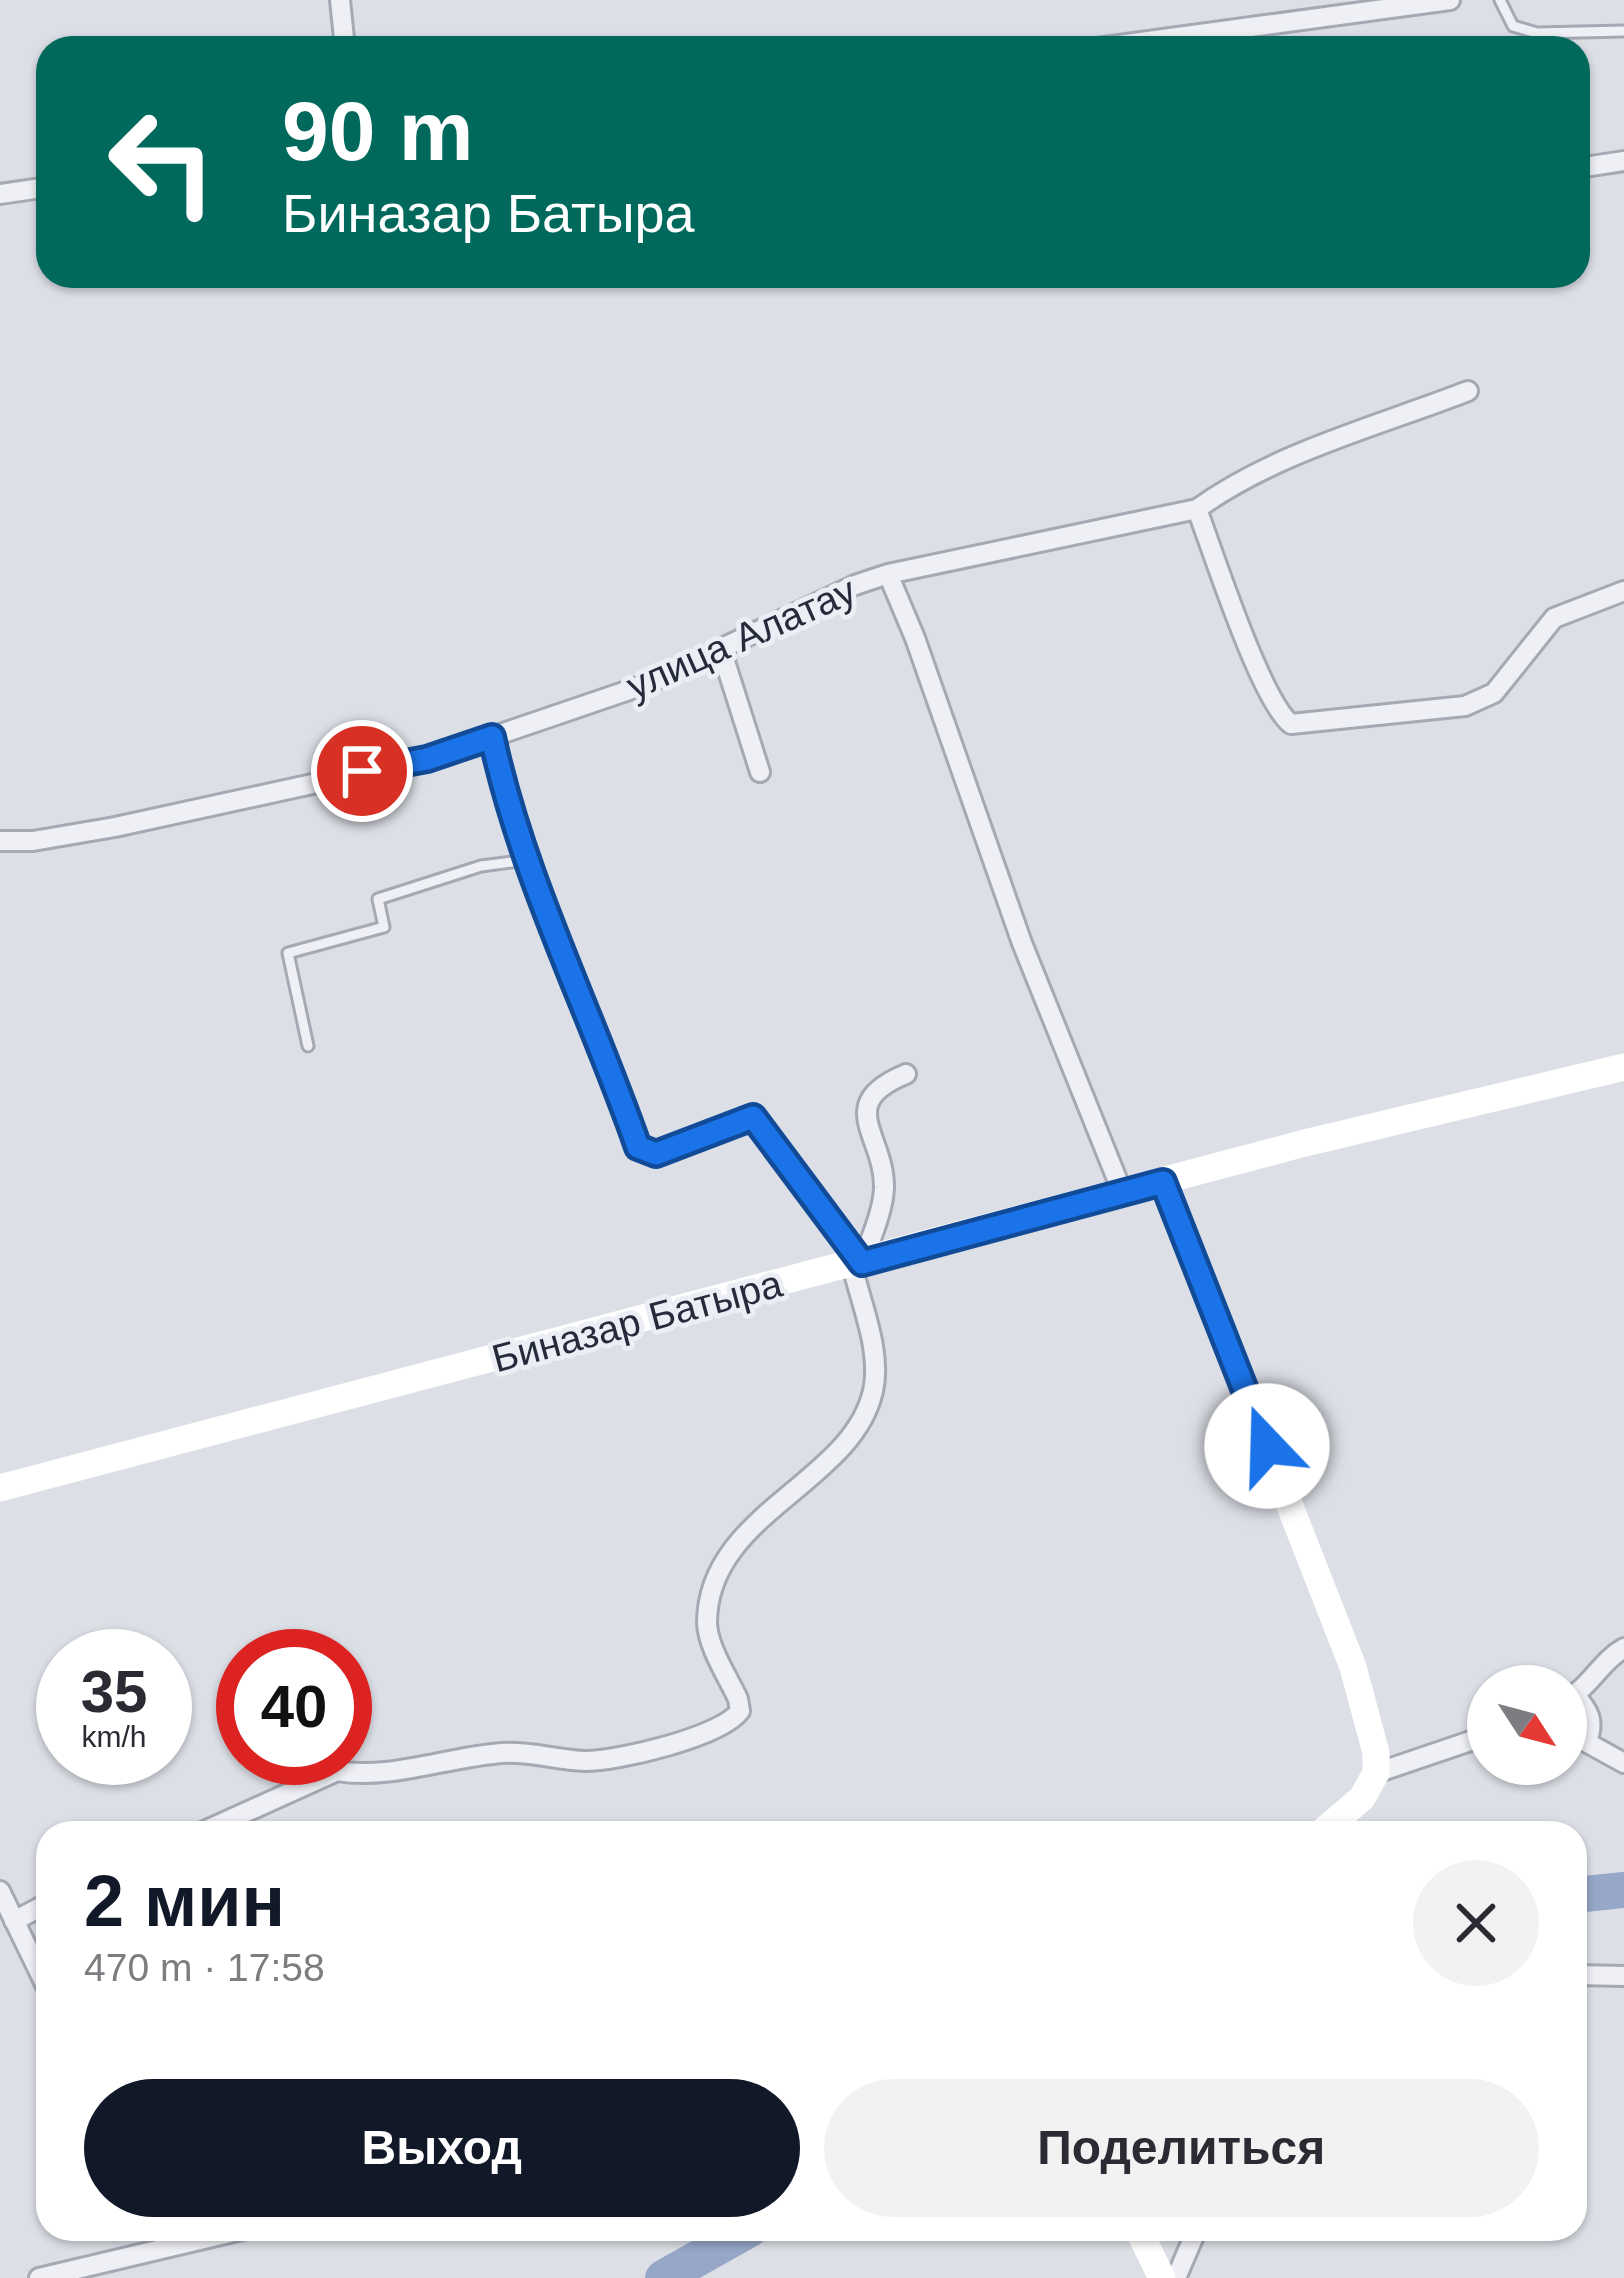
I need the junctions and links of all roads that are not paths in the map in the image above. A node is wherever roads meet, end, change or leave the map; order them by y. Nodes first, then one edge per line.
1 (340, 0) edge
2 (1450, 0) edge
3 (1500, 0) edge
4 (1624, 31) edge
5 (344, 36) edge
6 (1185, 36) edge
7 (1624, 161) edge
8 (1590, 166) edge
9 (36, 190) edge
10 (0, 194) edge
11 (1468, 391) dead end
12 (1197, 509) junction
13 (888, 574) junction
14 (1624, 591) edge
15 (721, 649) junction
16 (492, 737) junction
17 (760, 772) dead end
18 (0, 841) edge
19 (526, 860) junction
20 (308, 1046) dead end
21 (1624, 1067) edge
22 (906, 1074) dead end
23 (1163, 1182) junction
24 (1124, 1194) junction
25 (857, 1264) junction
26 (0, 1488) edge
27 (1624, 1648) edge
28 (1587, 1688) edge
29 (1587, 1712) edge
30 (1467, 1742) edge
31 (1587, 1742) joint
32 (1624, 1763) edge
33 (1376, 1773) junction
34 (227, 1821) edge
35 (1335, 1821) edge
36 (0, 1891) edge
37 (36, 1910) edge
38 (14, 1922) junction
39 (36, 1966) edge
40 (1587, 1975) edge
41 (1624, 1976) edge
42 (154, 2241) edge
43 (1144, 2241) edge
44 (1188, 2241) edge
45 (1160, 2276) edge
46 (39, 2278) edge

1 - 5 street
2 - 6 street
3 - 4 lane
7 - 8 street
9 - 10 street
11 - 12 street, улица Алатау
12 - 13 street, улица Алатау
12 - 14 street
13 - 15 street, улица Алатау
13 - 24 street
15 - 16 street, улица Алатау
15 - 17 street
16 - 18 street, улица Алатау
16 - 19 street
19 - 20 lane
19 - 25 street
21 - 23 street, Биназар Батыра
22 - 25 street
23 - 24 street, Биназар Батыра
23 - 33 street
24 - 25 street, Биназар Батыра
25 - 26 street, Биназар Батыра
25 - 34 street
27 - 28 street
29 - 31 street
30 - 33 street
31 - 32 street
33 - 35 street
36 - 38 street
37 - 38 street
38 - 39 street
40 - 41 street
42 - 46 street
43 - 45 street
44 - 45 street

